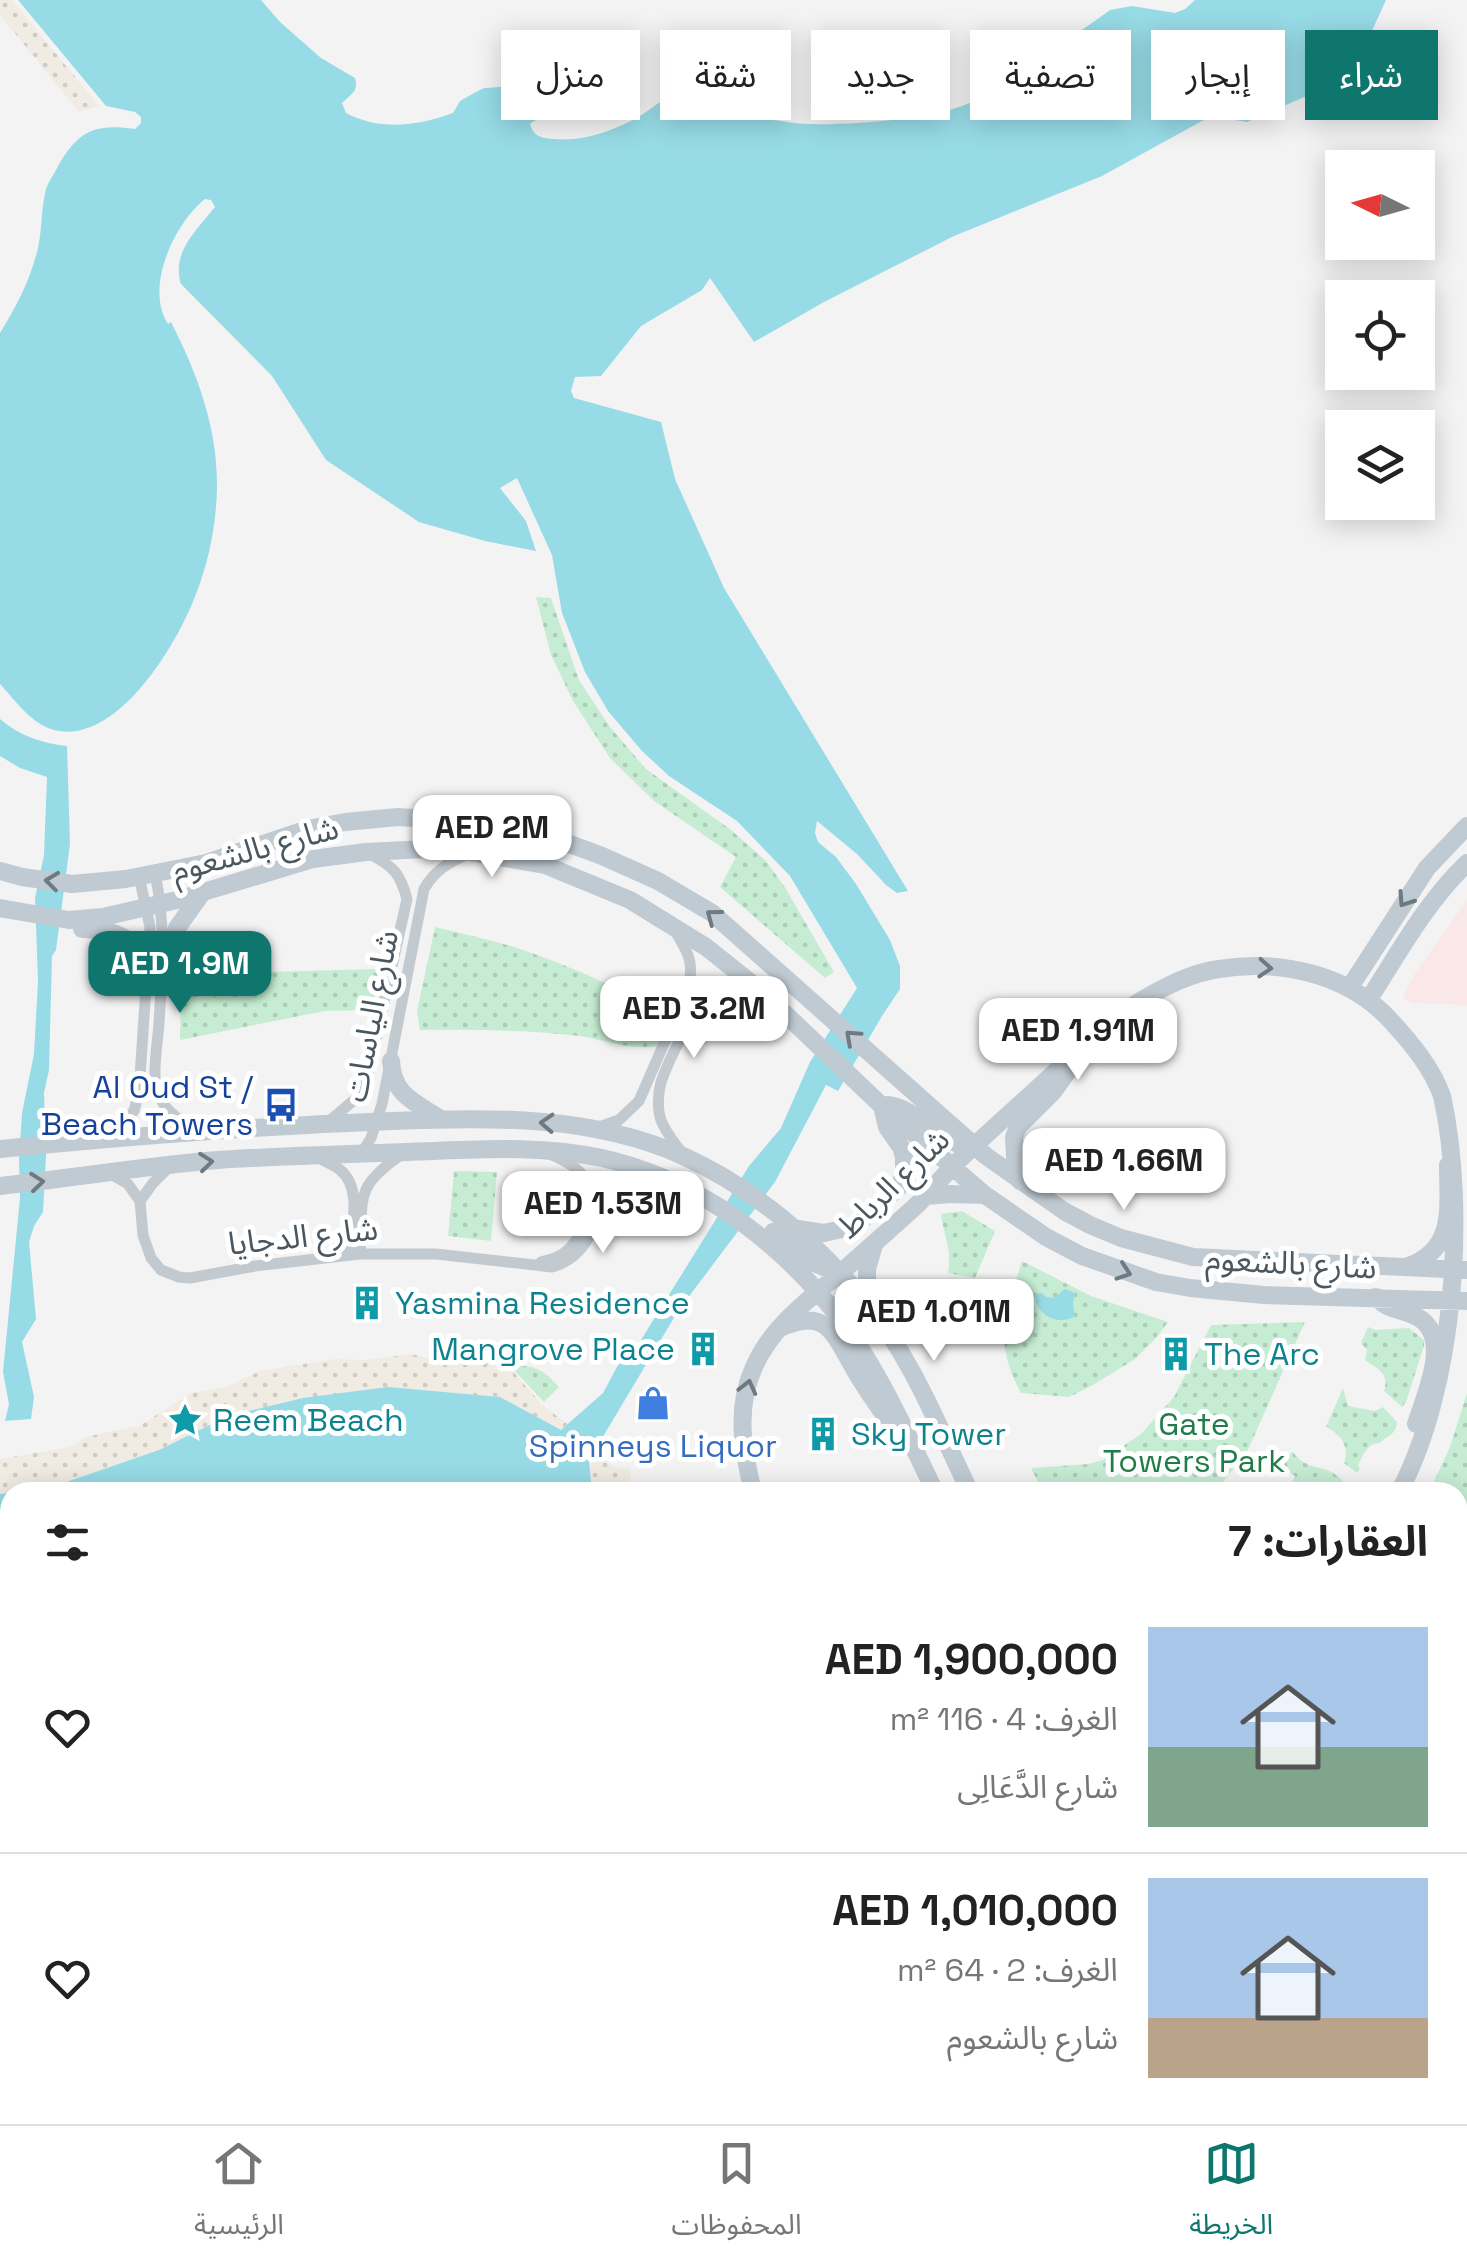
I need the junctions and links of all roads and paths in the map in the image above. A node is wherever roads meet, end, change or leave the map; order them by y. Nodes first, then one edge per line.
1 (1467, 826) edge
2 (366, 852) junction
3 (473, 852) junction
4 (1467, 863) edge
5 (1, 872) edge
6 (147, 875) junction
7 (202, 893) junction
8 (154, 906) junction
9 (0, 908) edge
10 (69, 920) junction
11 (672, 925) junction
12 (163, 960) junction
13 (148, 975) junction
14 (1350, 987) junction
15 (760, 990) junction
16 (1369, 999) junction
17 (1079, 1049) junction
18 (391, 1061) junction
19 (641, 1097) junction
20 (658, 1101) junction
21 (882, 1106) junction
22 (939, 1113) junction
23 (1448, 1115) junction
24 (439, 1118) junction
25 (378, 1121) junction
26 (327, 1123) junction
27 (594, 1128) junction
28 (197, 1130) junction
29 (104, 1139) junction
30 (975, 1145) junction
31 (0, 1149) edge
32 (542, 1150) junction
33 (406, 1152) junction
34 (362, 1153) junction
35 (313, 1155) junction
36 (684, 1156) junction
37 (949, 1156) junction
38 (170, 1166) junction
39 (108, 1173) junction
40 (661, 1178) junction
41 (1020, 1181) junction
42 (0, 1186) edge
43 (984, 1195) junction
44 (926, 1196) junction
45 (140, 1201) junction
46 (900, 1220) junction
47 (750, 1227) junction
48 (798, 1229) junction
49 (875, 1241) junction
50 (814, 1244) junction
51 (354, 1254) junction
52 (527, 1265) junction
53 (820, 1266) junction
54 (1401, 1268) junction
55 (1463, 1270) edge
56 (840, 1273) junction
57 (814, 1288) junction
58 (1376, 1297) junction
59 (1463, 1297) edge
60 (867, 1303) junction
61 (778, 1330) junction
62 (914, 1449) junction
63 (1408, 1474) junction
64 (751, 1482) edge
65 (929, 1482) edge
66 (965, 1482) edge
67 (1404, 1482) edge

1 -> 14 main road
2 - 3 main road, شارع بالشعوم
2 - 7 main road, شارع بالشعوم
2 - 26 street, شارع الياسات
3 - 11 main road, شارع بالشعوم
3 - 18 street, شارع الياسات
4 - 16 main road
6 -> 5 main road, شارع بالشعوم
6 - 8 street
22 -> 6 main road, شارع بالشعوم
7 - 8 main road, شارع بالشعوم
7 - 12 main road
8 - 10 main road, شارع بالشعوم
8 - 12 street
8 - 13 street
9 - 10 main road, شارع بالشعوم
10 - 13 main road
11 - 15 main road, شارع بالشعوم
11 - 19 street
12 - 28 street
13 - 29 street
14 - 16 main road, شارع الرباط
17 -> 14 main road, شارع الرباط
15 - 20 street
15 - 21 main road, شارع بالشعوم
16 - 23 main road, شارع الرباط
17 - 30 main road, شارع الرباط
17 - 41 main road
18 - 24 main road
18 - 25 street, شارع الياسات
19 - 20 street
19 - 27 street
20 - 36 street
21 - 37 main road, شارع بالشعوم
21 - 48 main road
22 - 30 main road, شارع بالشعوم
22 - 37 main road
23 - 54 main road
23 - 55 main road, شارع الرباط
24 - 25 main road
27 -> 24 main road
25 - 26 main road
25 - 34 street, شارع الياسات
26 - 28 main road
27 - 36 main road
28 - 29 main road
29 - 31 main road
30 - 37 main road, شارع الرباط
30 - 41 main road, شارع بالشعوم
32 - 33 main road
32 - 40 main road
32 - 52 street
33 - 34 main road
33 - 51 street
34 - 35 main road
38 -> 35 main road
35 - 51 street
36 - 48 main road
37 - 43 main road, شارع بالشعوم
37 - 44 main road, شارع الرباط
37 - 46 main road
38 - 39 main road
38 - 45 street
42 -> 39 main road
39 - 45 street
40 - 47 main road
40 - 52 street, شارع الدجايا
41 - 54 main road, شارع بالشعوم
43 - 44 main road
43 -> 58 main road, شارع بالشعوم
44 - 46 main road, شارع الرباط
45 - 51 street, شارع الدجايا
46 - 49 main road, شارع الرباط
47 - 53 main road
47 - 57 main road
48 - 50 main road
49 - 56 main road, شارع الرباط
49 - 60 main road
50 - 53 main road
50 - 56 main road
51 - 52 street, شارع الدجايا
53 - 56 main road
53 - 57 main road
54 - 55 main road, شارع بالشعوم
55 - 59 main road, شارع الرباط
56 - 57 main road, شارع الرباط
56 - 60 main road
57 - 61 main road, شارع الرباط
57 - 62 main road
58 - 59 main road, شارع بالشعوم
58 - 63 main road
59 - 63 main road, شارع الرباط
60 - 66 main road
61 - 62 main road
64 -> 61 main road, شارع الرباط
62 - 65 main road
63 - 67 main road, شارع الرباط

